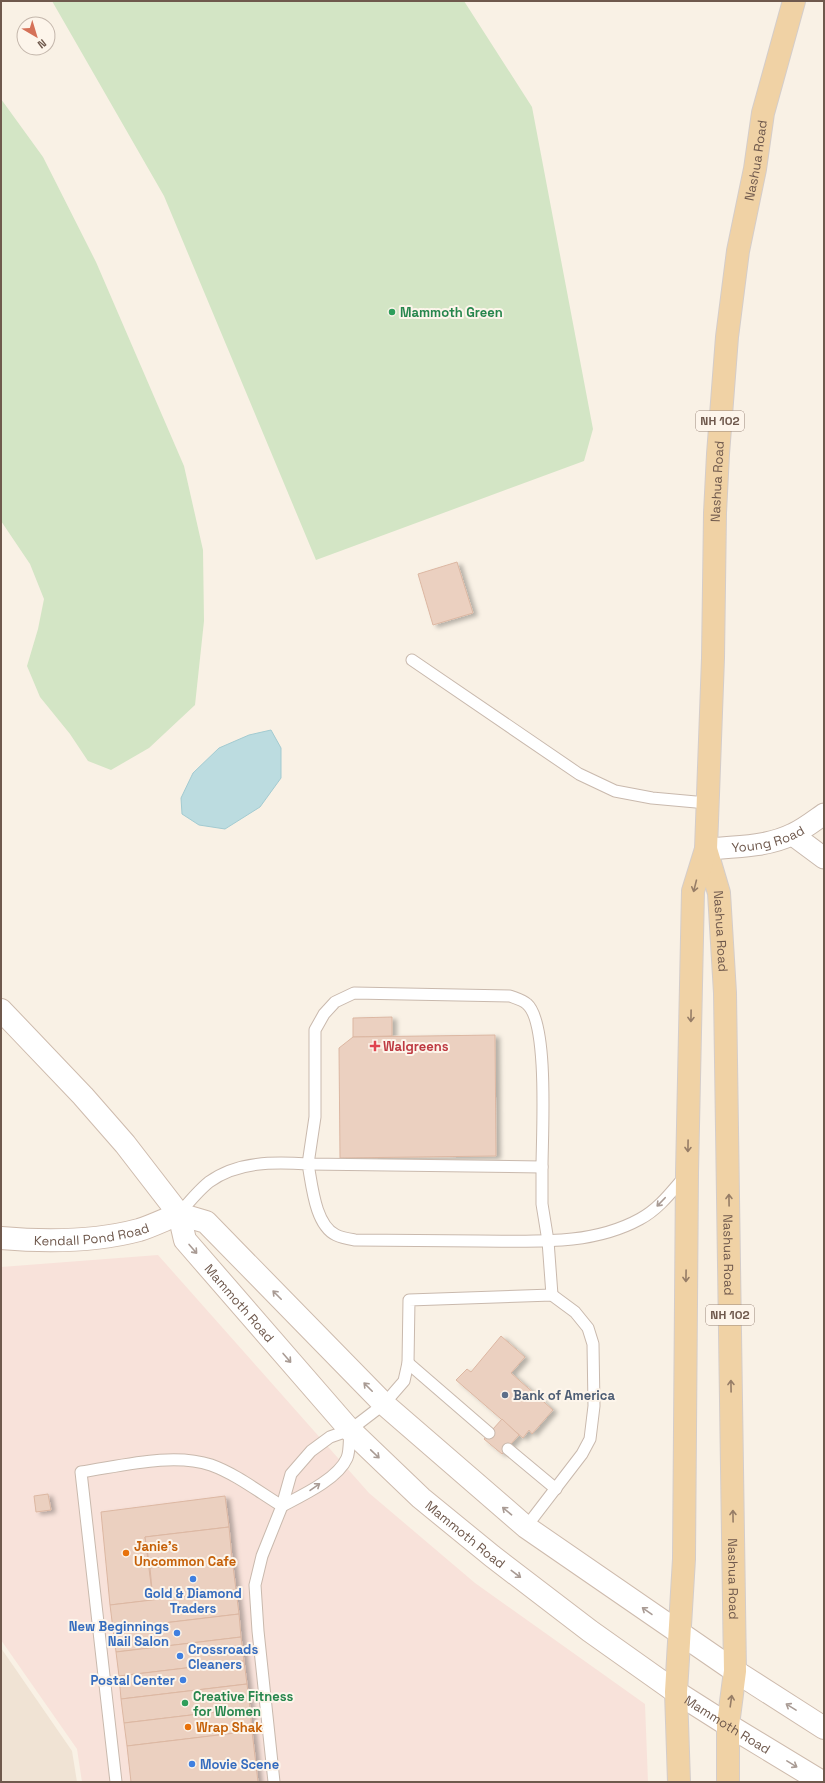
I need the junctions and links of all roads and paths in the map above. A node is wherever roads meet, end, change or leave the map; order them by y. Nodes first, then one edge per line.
1 (794, 1) edge
2 (412, 660) dead end
3 (707, 803) junction
4 (824, 814) edge
5 (793, 835) junction
6 (706, 849) junction
7 (824, 858) edge
8 (1, 1010) edge
9 (308, 1164) junction
10 (542, 1167) junction
11 (687, 1173) junction
12 (179, 1214) junction
13 (1, 1238) edge
14 (548, 1241) junction
15 (552, 1295) junction
16 (408, 1363) junction
17 (384, 1404) junction
18 (350, 1430) junction
19 (489, 1433) dead end
20 (508, 1449) dead end
21 (556, 1488) junction
22 (282, 1506) junction
23 (526, 1527) junction
24 (679, 1633) junction
25 (735, 1671) junction
26 (676, 1692) junction
27 (728, 1725) junction
28 (824, 1728) edge
29 (116, 1782) edge
30 (274, 1782) edge
31 (678, 1782) edge
32 (728, 1782) edge
33 (822, 1782) edge

1 - 3 main road, Nashua Road / NH 102
2 - 3 lane
3 - 6 main road, Nashua Road / NH 102
4 - 5 street, Young Road
5 - 6 street, Young Road
5 - 7 street
6 -> 11 main road, Nashua Road / NH 102
25 -> 6 main road, Nashua Road / NH 102
8 - 12 main road, Mammoth Road
9 - 10 lane
9 - 10 lane
9 - 12 lane
9 - 14 lane
10 - 14 lane
11 -> 14 lane
11 -> 24 main road, Nashua Road / NH 102
12 - 13 main road, Kendall Pond Road
17 -> 12 main road
12 -> 18 main road, Mammoth Road
14 - 15 lane
15 - 16 lane
15 - 21 lane
16 - 17 lane
16 - 19 lane
17 - 18 lane
23 -> 17 main road
18 - 22 lane
22 -> 18 lane
18 -> 26 main road, Mammoth Road
20 - 21 lane
21 - 23 lane
22 - 29 lane
22 - 30 lane
24 -> 23 main road
24 - 25 main road
24 - 26 main road, Nashua Road / NH 102
27 -> 25 main road, Nashua Road / NH 102
28 -> 25 main road
26 - 27 main road, Mammoth Road
26 - 31 main road, Nashua Road / NH 102
27 - 32 main road, Nashua Road / NH 102
27 -> 33 main road, Mammoth Road

